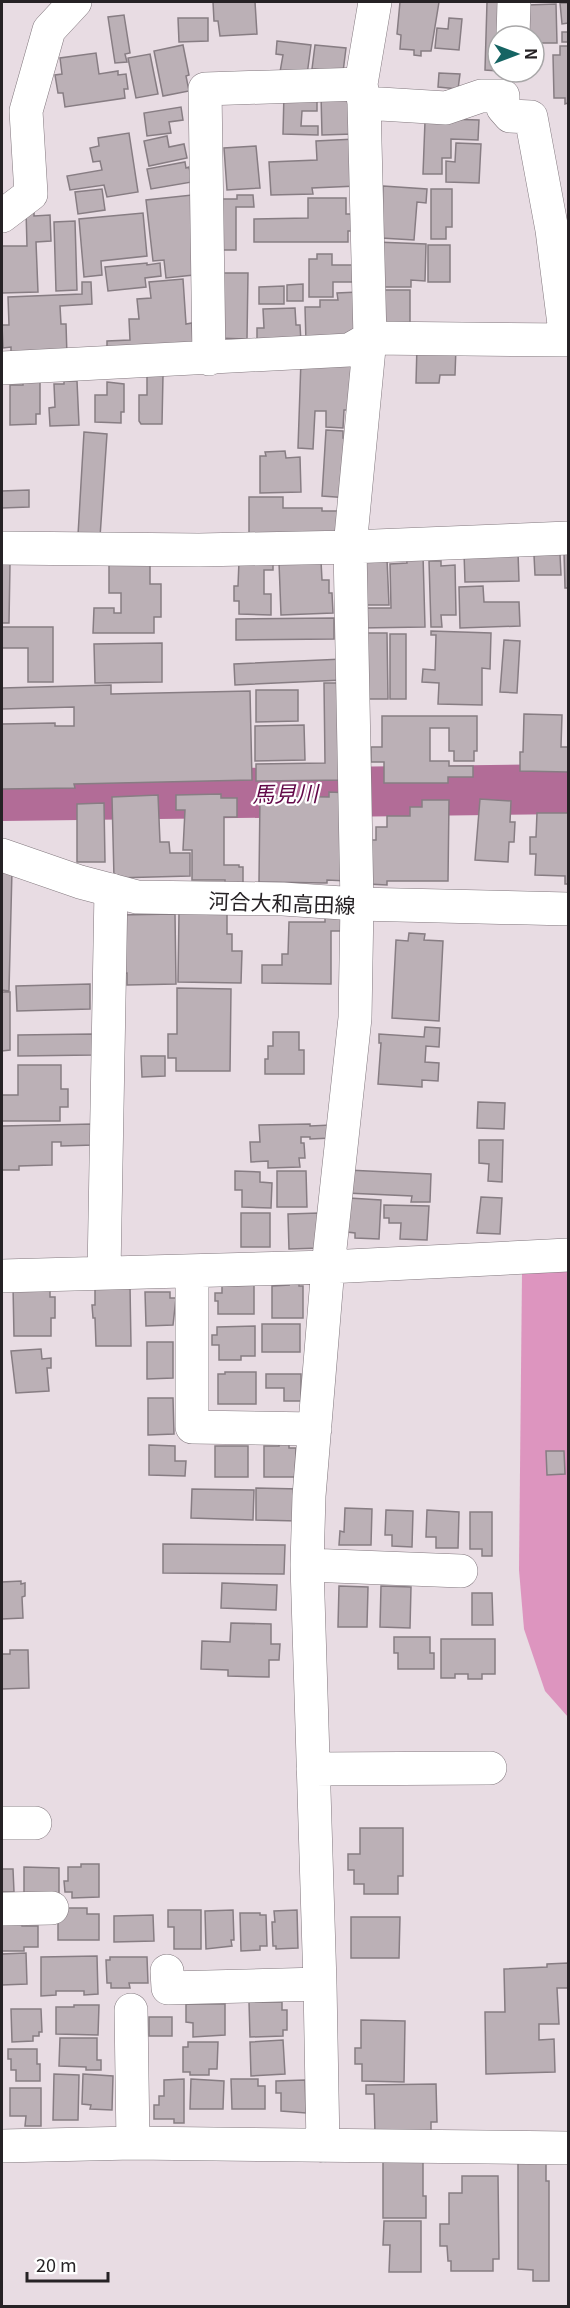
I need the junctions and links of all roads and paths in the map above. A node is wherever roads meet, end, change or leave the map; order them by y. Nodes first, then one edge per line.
1 (75, 2) edge
2 (375, 2) edge
3 (514, 2) edge
4 (513, 24) edge
5 (507, 84) edge
6 (363, 93) junction
7 (2, 216) edge
8 (370, 338) junction
9 (567, 340) edge
10 (208, 358) junction
11 (2, 368) edge
12 (568, 538) edge
13 (2, 548) edge
14 (350, 548) junction
15 (2, 855) edge
16 (111, 890) junction
17 (357, 904) junction
18 (568, 909) edge
19 (568, 1256) edge
20 (328, 1267) junction
21 (192, 1271) junction
22 (104, 1273) junction
23 (2, 1276) edge
24 (315, 1429) junction
25 (307, 1565) junction
26 (461, 1571) dead end
27 (490, 1768) dead end
28 (313, 1769) junction
29 (35, 1822) dead end
30 (2, 1823) edge
31 (52, 1908) dead end
32 (2, 1909) edge
33 (167, 1971) dead end
34 (320, 1984) junction
35 (131, 2010) dead end
36 (133, 2143) junction
37 (2, 2146) edge
38 (323, 2146) junction
39 (568, 2148) edge

1 - 7 street
2 - 6 street
3 - 4 street
5 - 6 street
5 - 9 street
6 - 8 street
6 - 10 street
8 - 9 street
8 - 10 street
8 - 14 street
10 - 11 street
12 - 14 street
13 - 14 street
14 - 17 street
15 - 16 street, 河合大和高田線
16 - 17 street, 河合大和高田線
16 - 22 street
17 - 18 street, 河合大和高田線
17 - 20 street
19 - 20 street
20 - 21 street
20 - 24 street
21 - 22 street
21 - 24 street
22 - 23 street
24 - 25 street
25 - 26 street
25 - 28 street
27 - 28 street
28 - 34 street
29 - 30 street
31 - 32 street
33 - 34 street
34 - 38 street
35 - 36 street
36 - 37 street
36 - 38 street
38 - 39 street

